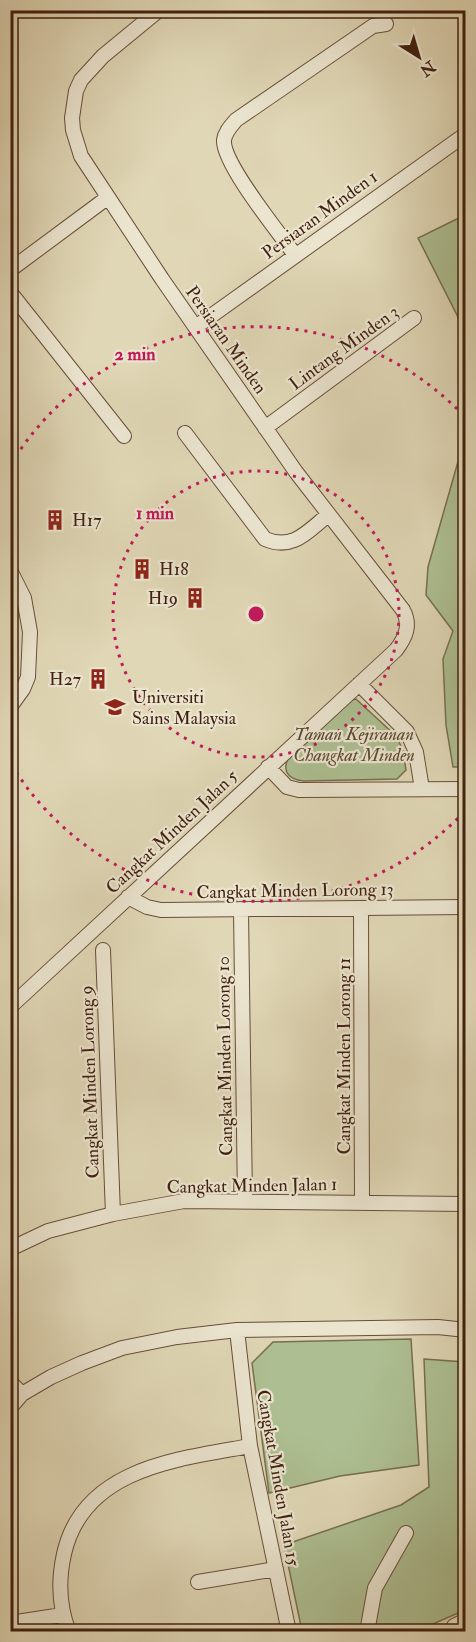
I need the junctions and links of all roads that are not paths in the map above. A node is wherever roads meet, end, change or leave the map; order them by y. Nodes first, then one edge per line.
1 (159, 10) edge
2 (386, 24) dead end
3 (465, 134) edge
4 (107, 198) junction
5 (295, 255) junction
6 (10, 270) edge
7 (10, 292) edge
8 (414, 318) dead end
9 (197, 326) junction
10 (265, 428) junction
11 (185, 433) dead end
12 (124, 436) dead end
13 (328, 515) junction
14 (10, 570) edge
15 (359, 684) junction
16 (10, 707) edge
17 (268, 767) junction
18 (422, 789) junction
19 (465, 789) edge
20 (128, 897) junction
21 (465, 907) edge
22 (361, 909) junction
23 (241, 911) junction
24 (103, 950) dead end
25 (10, 1007) edge
26 (245, 1201) junction
27 (362, 1202) junction
28 (465, 1204) edge
29 (113, 1214) junction
30 (10, 1249) edge
31 (237, 1330) junction
32 (465, 1330) edge
33 (10, 1382) edge
34 (22, 1394) junction
35 (10, 1408) edge
36 (250, 1446) junction
37 (406, 1533) dead end
38 (276, 1569) junction
39 (198, 1582) dead end
40 (62, 1615) junction
41 (465, 1620) edge
42 (10, 1623) edge
43 (69, 1632) edge
44 (289, 1632) edge
45 (367, 1632) edge
46 (452, 1632) edge

1 - 4 street, Persiaran Minden
2 - 5 street
3 - 5 street, Persiaran Minden 1
4 - 6 street
4 - 9 street, Persiaran Minden
5 - 9 street, Persiaran Minden 1
7 - 12 street
8 - 10 street, Lintang Minden 3
9 - 10 street, Persiaran Minden
10 - 13 street, Persiaran Minden
11 - 13 street
13 - 15 street, Persiaran Minden
14 - 16 street
15 - 17 street, Cangkat Minden Jalan 5
15 - 18 street
17 - 18 street
17 - 20 street, Cangkat Minden Jalan 5
18 - 19 street
20 - 23 street, Cangkat Minden Lorong 13
20 - 25 street, Cangkat Minden Jalan 5
21 - 22 street, Cangkat Minden Lorong 13
22 - 23 street, Cangkat Minden Lorong 13
22 - 27 street, Cangkat Minden Lorong 11
23 - 26 street, Cangkat Minden Lorong 10
24 - 29 street, Cangkat Minden Lorong 9
26 - 27 street, Cangkat Minden Jalan 1
26 - 29 street, Cangkat Minden Jalan 1
27 - 28 street, Cangkat Minden Jalan 1
29 - 30 street, Cangkat Minden Jalan 1
31 - 32 street
31 - 34 street
31 - 36 street, Cangkat Minden Jalan 15
33 - 34 street
34 - 35 street
36 - 38 street, Cangkat Minden Jalan 15
36 - 40 street
37 - 45 street
38 - 39 street
38 - 44 street, Cangkat Minden Jalan 15
40 - 42 street
40 - 43 street
41 - 46 street

